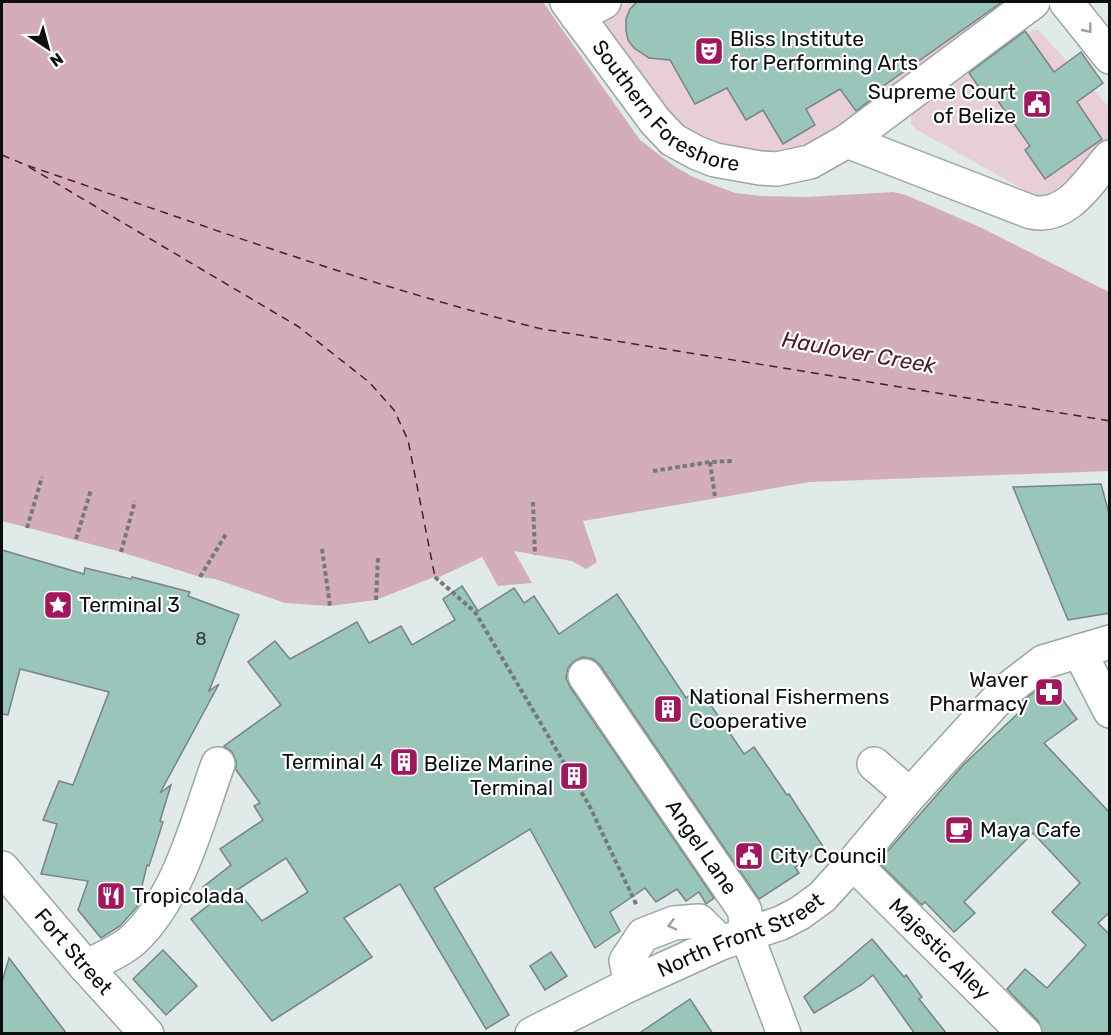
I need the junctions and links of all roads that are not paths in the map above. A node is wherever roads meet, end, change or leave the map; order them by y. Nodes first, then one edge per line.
1 (1033, 2) edge
2 (1066, 2) edge
3 (583, 6) edge
4 (1110, 57) edge
5 (847, 141) junction
6 (1110, 157) edge
7 (1110, 642) edge
8 (1079, 651) junction
9 (585, 676) dead end
10 (1110, 711) edge
11 (218, 764) dead end
12 (874, 764) dead end
13 (910, 795) junction
14 (853, 863) junction
15 (4, 880) edge
16 (734, 938) junction
17 (86, 967) junction
18 (147, 1034) edge
19 (532, 1034) edge
20 (784, 1034) edge
21 (1024, 1034) edge

1 - 5 street, Southern Foreshore
2 -> 4 street
3 - 5 street, Southern Foreshore
5 - 6 street
7 - 8 street, North Front Street
8 - 10 street
8 - 13 street, North Front Street
9 - 16 street, Angel Lane
11 - 17 street
12 - 13 street
13 - 14 street, North Front Street
14 - 16 street, North Front Street
14 - 21 street, Majestic Alley
15 - 17 street, Fort Street
16 - 19 street, North Front Street
16 - 20 street, Angel Lane
17 - 18 street, Fort Street

